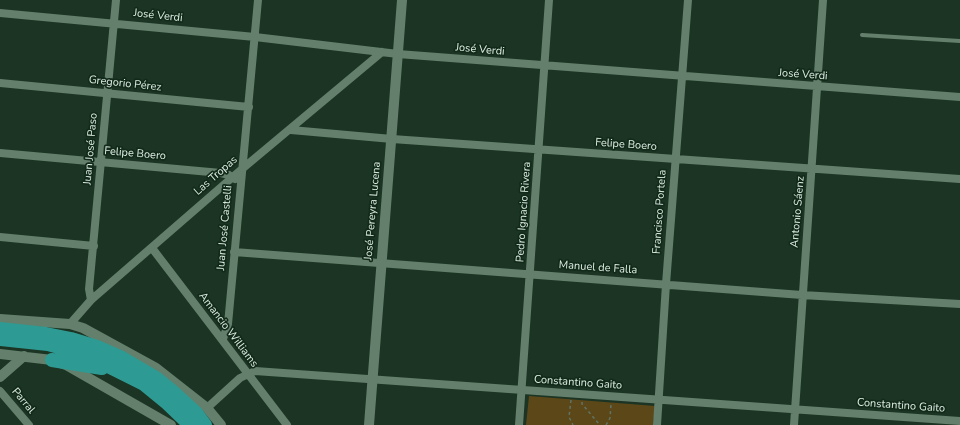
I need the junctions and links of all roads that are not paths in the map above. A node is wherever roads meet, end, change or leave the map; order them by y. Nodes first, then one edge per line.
1 (116, 0) edge
2 (258, 0) edge
3 (402, 0) edge
4 (549, 0) edge
5 (688, 0) edge
6 (824, 0) edge
7 (0, 13) edge
8 (114, 23) junction
9 (862, 35) dead end
10 (255, 37) junction
11 (960, 41) edge
12 (382, 52) junction
13 (398, 54) junction
14 (545, 66) junction
15 (682, 76) junction
16 (0, 83) edge
17 (817, 87) junction
18 (107, 92) junction
19 (960, 97) edge
20 (248, 107) junction
21 (291, 130) junction
22 (392, 139) junction
23 (539, 150) junction
24 (0, 153) edge
25 (675, 160) junction
26 (102, 162) junction
27 (242, 170) junction
28 (812, 170) junction
29 (232, 178) junction
30 (960, 179) edge
31 (240, 184) junction
32 (0, 237) edge
33 (94, 246) junction
34 (152, 248) junction
35 (234, 252) junction
36 (381, 263) junction
37 (530, 274) junction
38 (666, 284) junction
39 (802, 295) junction
40 (91, 300) junction
41 (960, 304) edge
42 (0, 319) edge
43 (70, 324) junction
44 (0, 329) edge
45 (0, 339) edge
46 (223, 339) junction
47 (0, 354) edge
48 (24, 356) junction
49 (52, 360) junction
50 (122, 372) junction
51 (247, 374) junction
52 (0, 378) edge
53 (372, 379) junction
54 (522, 390) junction
55 (0, 391) edge
56 (659, 399) junction
57 (207, 408) junction
58 (795, 409) junction
59 (960, 421) edge
60 (29, 425) edge
61 (170, 425) edge
62 (190, 425) edge
63 (205, 425) edge
64 (221, 425) edge
65 (287, 425) edge
66 (369, 425) edge
67 (519, 425) edge
68 (657, 425) edge
69 (794, 425) edge

1 - 8 street, Juan José Paso
2 - 10 street, Juan José Castelli
3 - 13 street, José Pereyra Lucena
4 - 14 street, Pedro Ignacio Rivera
5 - 15 street, Francisco Portela
6 - 17 street, Antonio Sáenz
7 - 8 street, José Verdi
8 - 10 street, José Verdi
8 - 18 street, Juan José Paso
9 - 11 lane
10 - 12 street, José Verdi
10 - 20 street, Juan José Castelli
12 - 13 street, José Verdi
12 - 21 street, Las Tropas
13 - 14 street, José Verdi
13 - 22 street, José Pereyra Lucena
14 - 15 street, José Verdi
14 - 23 street, Pedro Ignacio Rivera
15 - 17 street, José Verdi
15 - 25 street, Francisco Portela
16 - 18 street, Gregorio Pérez
17 - 19 street, José Verdi
17 - 28 street, Antonio Sáenz
18 - 20 street, Gregorio Pérez
18 - 26 street, Juan José Paso
20 - 27 street, Juan José Castelli
21 - 22 street, Felipe Boero
21 - 27 street, Las Tropas
22 - 23 street, Felipe Boero
22 - 36 street, José Pereyra Lucena
23 - 25 street, Felipe Boero
23 - 37 street, Pedro Ignacio Rivera
24 - 26 street, Felipe Boero
25 - 28 street, Felipe Boero
25 - 38 street, Francisco Portela
26 - 29 street, Felipe Boero
26 - 33 street, Juan José Paso
27 - 29 street, Las Tropas
27 - 31 street, Juan José Castelli
28 - 30 street, Felipe Boero
28 - 39 street, Antonio Sáenz
29 - 31 street, Felipe Boero
29 - 34 street, Las Tropas
31 - 35 street, Juan José Castelli
32 - 33 street
33 - 40 street, Juan José Paso
34 - 40 street, Las Tropas
34 - 46 street, Amancio Williams
35 - 36 street, Manuel de Falla
35 - 46 street, Juan José Castelli
36 - 37 street, Manuel de Falla
36 - 53 street, José Pereyra Lucena
37 - 38 street, Manuel de Falla
37 - 54 street, Pedro Ignacio Rivera
38 - 39 street, Manuel de Falla
38 - 56 street, Francisco Portela
39 - 41 street, Manuel de Falla
39 - 58 street, Antonio Sáenz
40 - 43 street, Las Tropas
42 - 43 street
43 - 57 street
44 - 63 highway
45 - 50 highway
46 - 51 street, Amancio Williams
47 - 48 street
48 - 49 street
48 - 52 street
49 - 50 highway
49 - 61 street
50 - 62 highway
51 - 53 street, Constantino Gaito
51 - 57 street
51 - 65 street, Amancio Williams
53 - 54 street, Constantino Gaito
53 - 66 street, José Pereyra Lucena
54 - 56 street, Constantino Gaito
54 - 67 street, Pedro Ignacio Rivera
55 - 60 street, Parral
56 - 58 street, Constantino Gaito
56 - 68 street, Francisco Portela
57 - 64 street
58 - 59 street, Constantino Gaito
58 - 69 street, Antonio Sáenz

